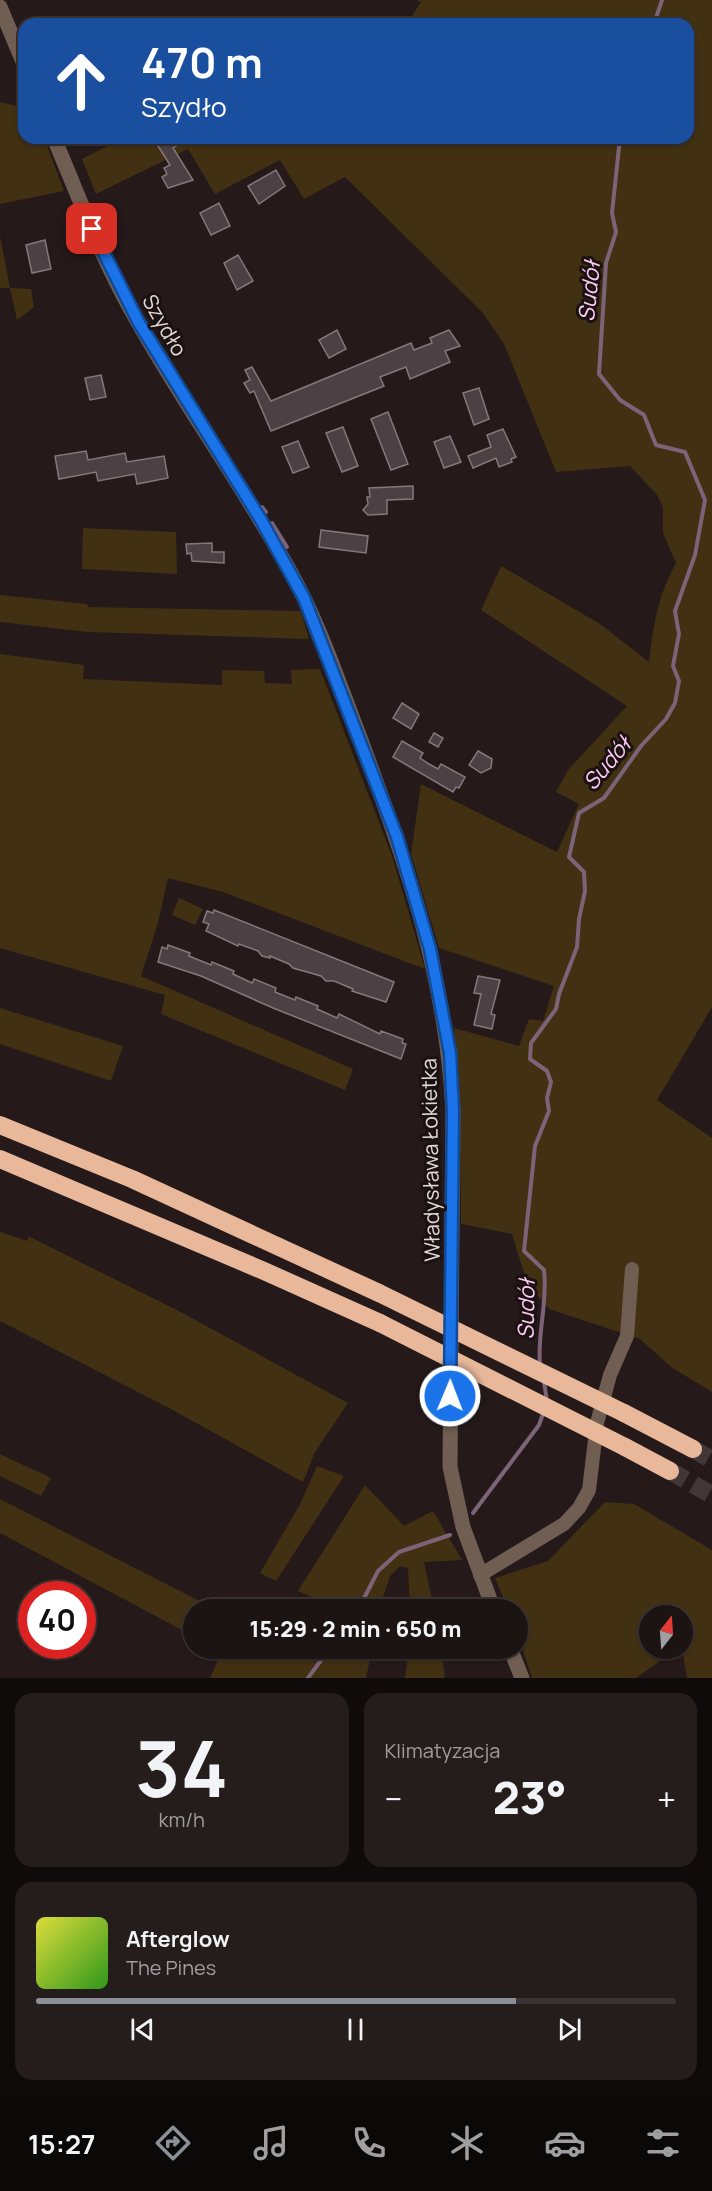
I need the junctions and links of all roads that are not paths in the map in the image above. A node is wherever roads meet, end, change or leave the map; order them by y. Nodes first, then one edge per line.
1 (0, 7) edge
2 (18, 50) edge
3 (57, 144) edge
4 (262, 523) joint
5 (0, 1125) edge
6 (0, 1159) edge
7 (632, 1269) dead end
8 (693, 1449) tunnel mouth
9 (670, 1471) tunnel mouth
10 (480, 1575) junction
11 (490, 1599) edge
12 (514, 1659) edge
13 (522, 1678) edge

1 - 2 street
3 - 4 street, Szydło
4 - 10 street, Władysława Łokietka
5 - 8 highway, bridge
6 - 9 highway, bridge
7 - 10 street
10 - 11 street, Władysława Łokietka
12 - 13 street

